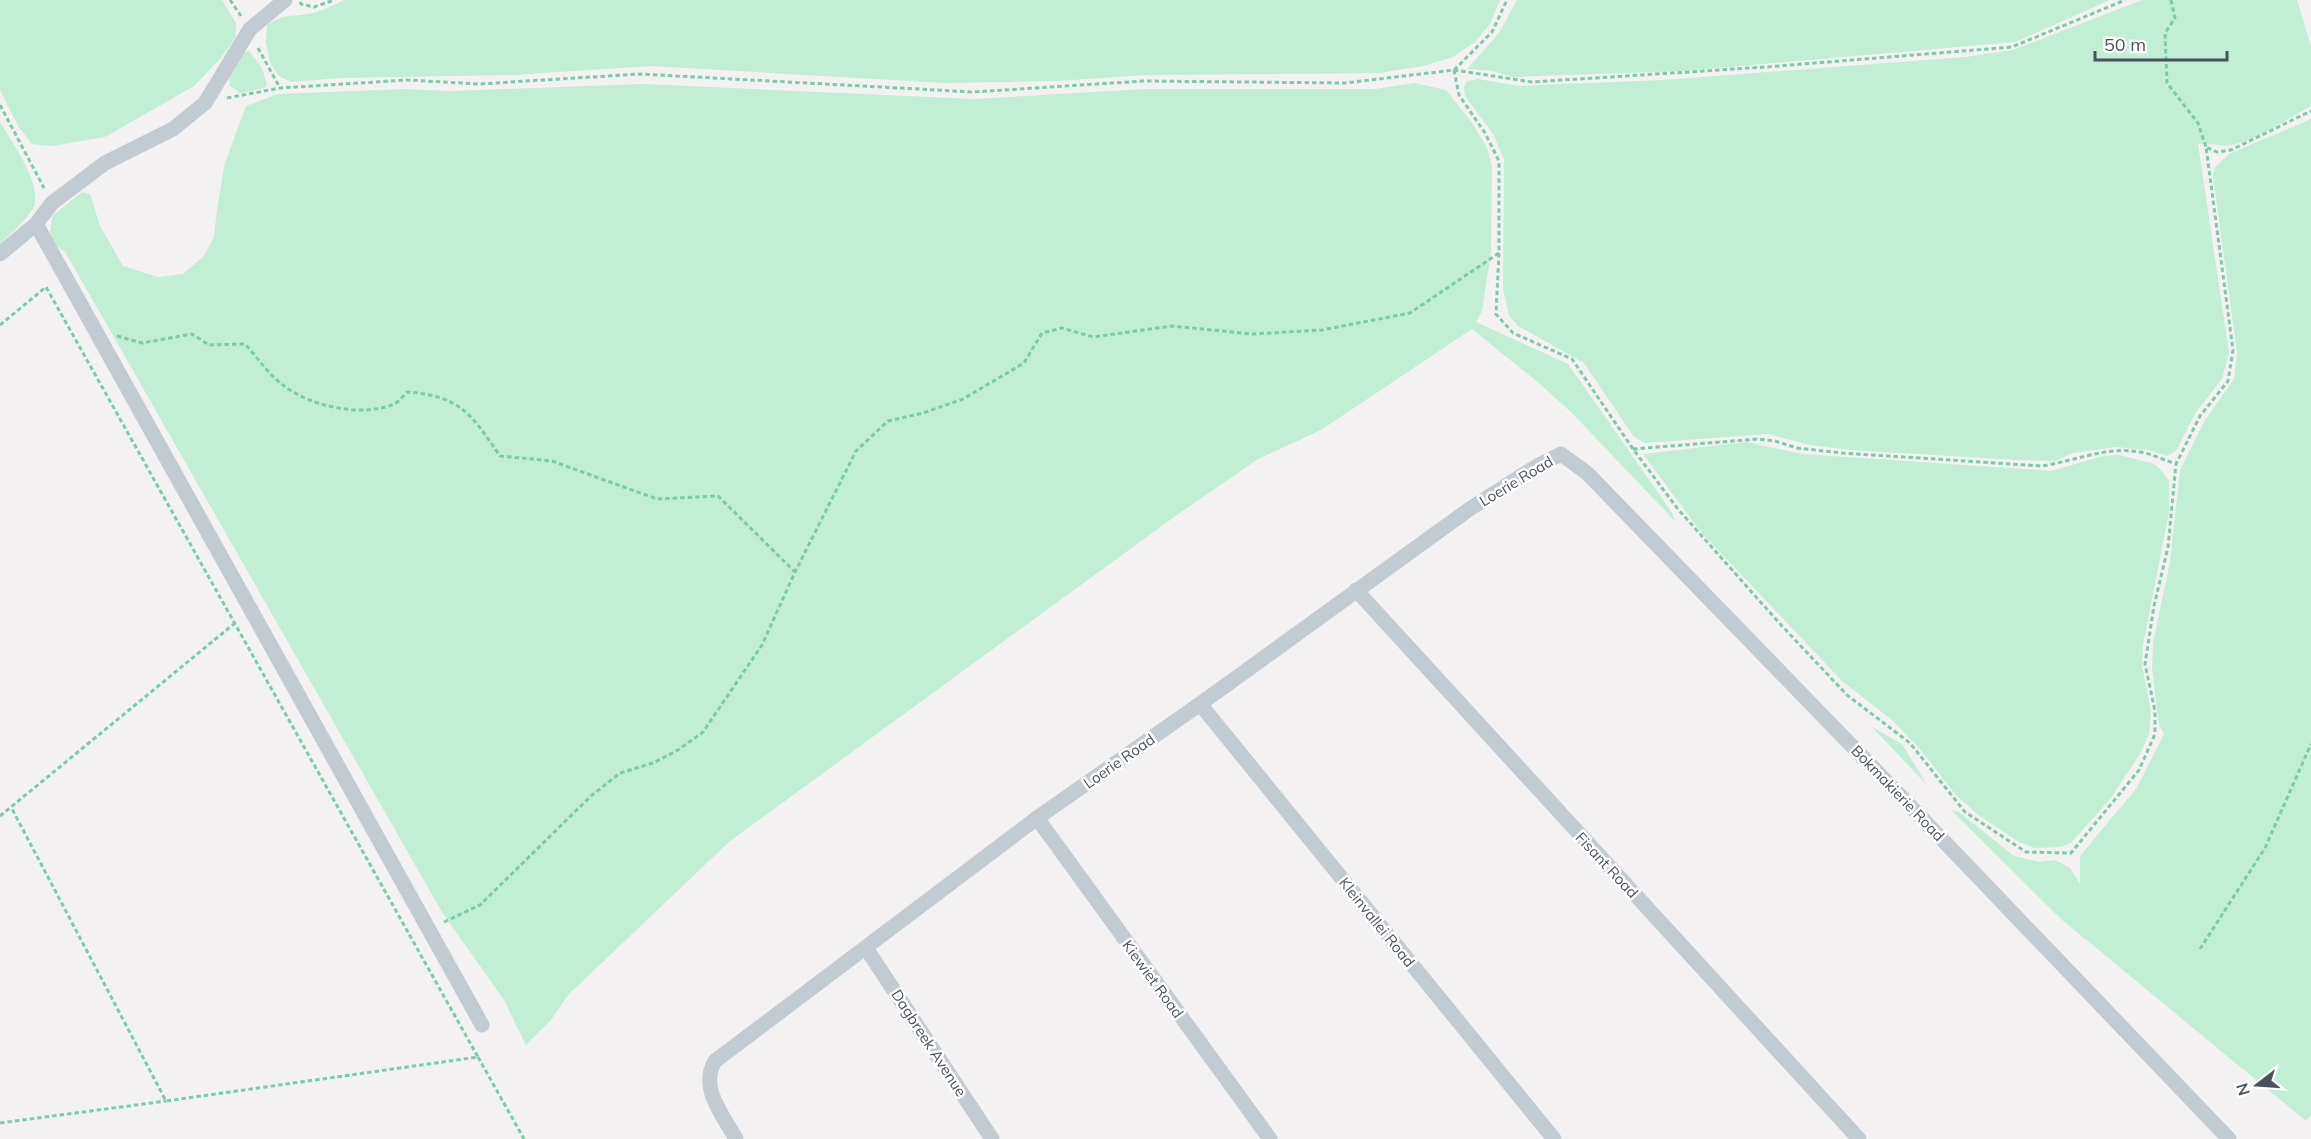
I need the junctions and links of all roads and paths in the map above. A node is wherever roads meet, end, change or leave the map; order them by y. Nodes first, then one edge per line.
1 (285, 0) edge
2 (299, 0) edge
3 (334, 0) edge
4 (1507, 0) edge
5 (2125, 0) edge
6 (2171, 0) edge
7 (250, 29) junction
8 (1454, 70) junction
9 (280, 88) junction
10 (205, 103) junction
11 (0, 105) edge
12 (2311, 111) edge
13 (2206, 147) junction
14 (52, 203) junction
15 (36, 224) junction
16 (1499, 253) junction
17 (0, 254) edge
18 (0, 325) edge
19 (96, 331) junction
20 (1633, 449) junction
21 (1561, 454) joint
22 (2175, 464) junction
23 (795, 572) junction
24 (1356, 590) junction
25 (235, 623) junction
26 (1200, 704) junction
27 (2311, 744) edge
28 (11, 807) junction
29 (0, 816) edge
30 (1036, 818) junction
31 (428, 928) junction
32 (866, 948) junction
33 (2199, 949) dead end
34 (482, 1025) dead end
35 (478, 1057) junction
36 (166, 1101) junction
37 (0, 1123) edge
38 (524, 1139) edge
39 (736, 1139) edge
40 (992, 1139) edge
41 (1270, 1139) edge
42 (1554, 1139) edge
43 (1859, 1139) edge
44 (2229, 1139) edge

1 - 7 street
2 - 3 path
4 - 8 path
5 - 8 path
6 - 13 path
7 - 9 path
7 - 10 street
8 - 9 path
8 - 16 path
9 - 10 path
10 - 14 street
11 - 14 path
12 - 13 path
13 - 22 path
14 - 15 street
15 - 17 street
15 - 19 street
16 - 20 path
16 - 23 path
18 - 25 path
19 - 23 path
19 - 31 street
20 - 22 path
20 - 22 path
21 - 24 street, Loerie Road
21 - 44 street, Bokmakierie Road
23 - 31 path
24 - 26 street, Loerie Road
24 - 43 street, Fisant Road
25 - 28 path
25 - 35 path
26 - 30 street, Loerie Road
26 - 42 street, Kleinvallei Road
27 - 33 path
28 - 29 path
28 - 36 path
30 - 32 street, Loerie Road
30 - 41 street, Kiewiet Road
31 - 34 street
32 - 39 street, Loerie Road
32 - 40 street, Dagbreek Avenue
35 - 36 path
35 - 38 path
36 - 37 path

